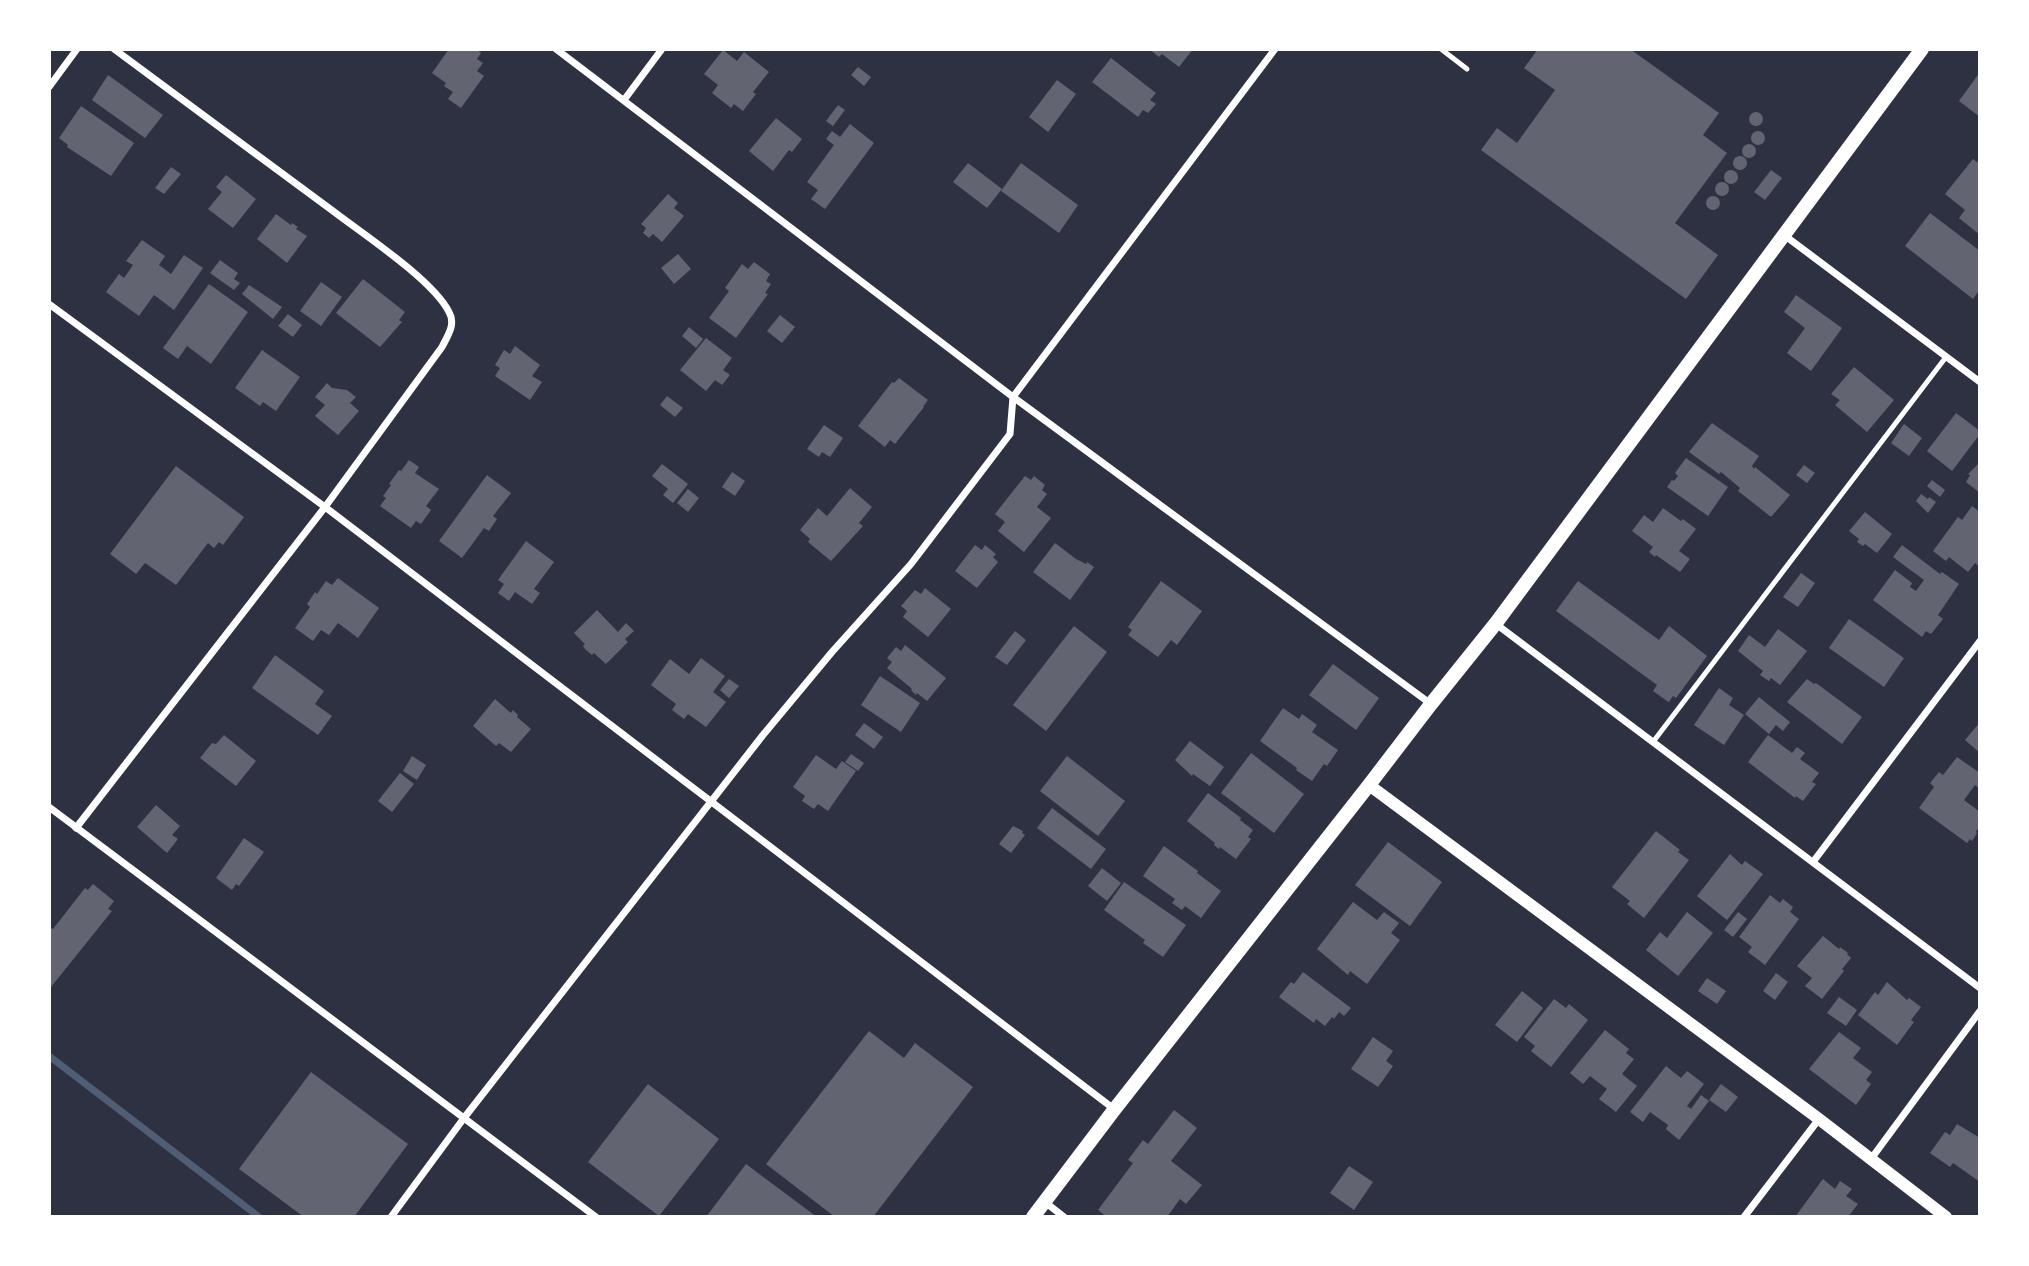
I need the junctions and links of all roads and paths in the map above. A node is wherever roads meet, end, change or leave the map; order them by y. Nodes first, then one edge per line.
1 (77, 49) edge
2 (114, 49) edge
3 (556, 49) edge
4 (662, 49) edge
5 (1275, 49) edge
6 (1441, 49) edge
7 (1922, 49) edge
8 (1466, 69) dead end
9 (49, 87) edge
10 (624, 100) junction
11 (1784, 235) junction
12 (49, 304) edge
13 (1946, 357) junction
14 (1980, 382) edge
15 (1013, 397) junction
16 (325, 507) junction
17 (1496, 624) junction
18 (1980, 641) edge
19 (1431, 704) junction
20 (1653, 742) junction
21 (1370, 785) junction
22 (711, 803) junction
23 (49, 807) edge
24 (76, 828) junction
25 (1814, 862) junction
26 (1980, 988) edge
27 (1980, 1011) edge
28 (1114, 1110) junction
29 (464, 1118) junction
30 (1819, 1119) junction
31 (1871, 1159) junction
32 (1045, 1202) junction
33 (391, 1217) edge
34 (596, 1217) edge
35 (1033, 1217) edge
36 (1064, 1217) edge
37 (1744, 1217) edge
38 (1945, 1217) edge

1 - 9 street
2 - 16 street
3 - 10 street
4 - 10 street
5 - 15 street
6 - 8 lane
7 - 11 main road
10 - 15 street
11 - 13 street
11 - 17 main road
12 - 16 street
13 - 14 street
13 - 20 lane
15 - 19 street
15 - 22 street
16 - 22 street
16 - 24 street
17 - 19 main road
17 - 20 street
18 - 25 street
19 - 21 main road
20 - 25 street
21 - 28 main road
21 - 30 street
22 - 28 street
22 - 29 street
23 - 24 street
24 - 29 street
25 - 26 street
27 - 31 street
28 - 32 main road
29 - 33 street
29 - 34 street
30 - 31 street
30 - 37 street
31 - 38 street
32 - 35 main road
32 - 36 street

